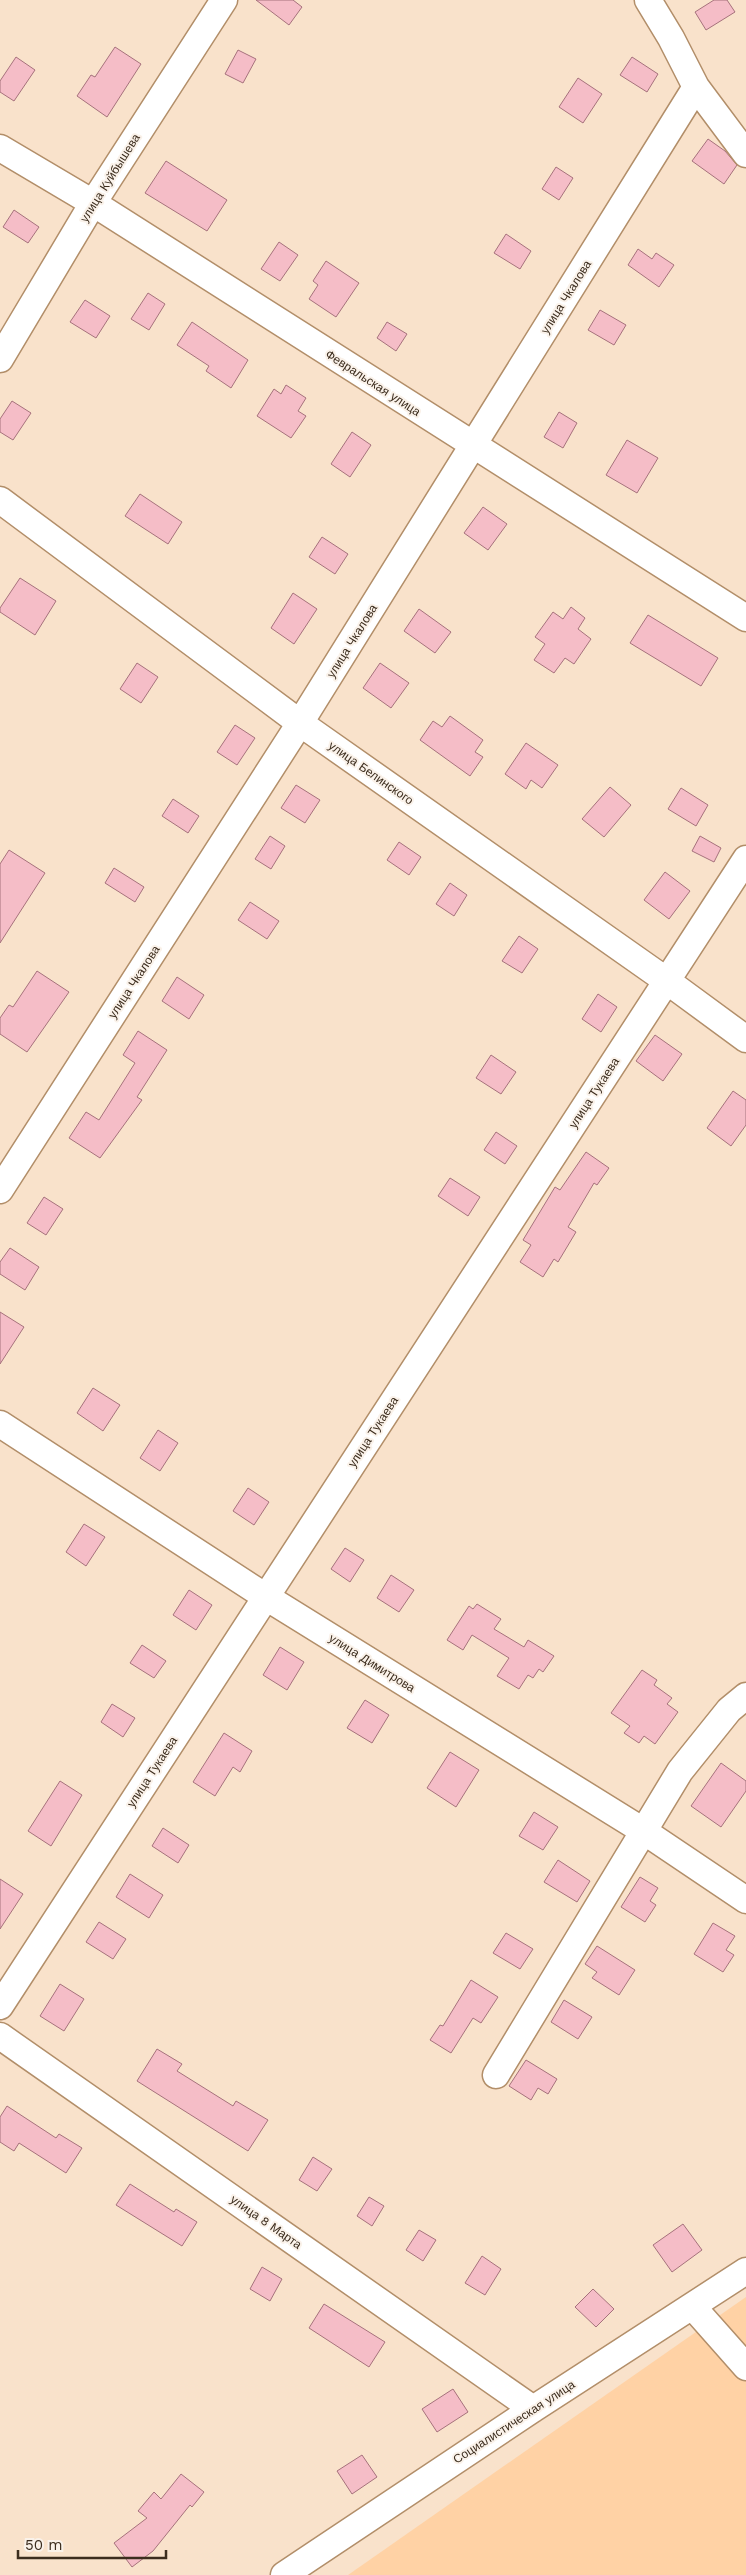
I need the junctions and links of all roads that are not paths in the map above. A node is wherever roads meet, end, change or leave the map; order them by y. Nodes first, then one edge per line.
1 (224, 0) edge
2 (648, 0) edge
3 (696, 87) junction
4 (0, 148) edge
5 (746, 154) edge
6 (93, 203) junction
7 (0, 359) edge
8 (473, 447) junction
9 (0, 500) edge
10 (746, 618) edge
11 (300, 723) junction
12 (746, 859) edge
13 (667, 981) junction
14 (746, 1039) edge
15 (0, 1190) edge
16 (0, 1424) edge
17 (266, 1597) junction
18 (746, 1696) edge
19 (645, 1832) junction
20 (746, 1900) edge
21 (0, 2006) edge
22 (0, 2036) edge
23 (496, 2075) dead end
24 (746, 2271) edge
25 (693, 2307) junction
26 (746, 2367) edge
27 (533, 2409) junction
28 (284, 2575) edge

1 - 6 street, улица Куйбышева
2 - 3 street
3 - 5 street
3 - 8 street, улица Чкалова
4 - 6 street, Февральская улица
6 - 7 street, улица Куйбышева
6 - 8 street, Февральская улица
8 - 10 street, Февральская улица
8 - 11 street, улица Чкалова
9 - 11 street, улица Белинского
11 - 13 street, улица Белинского
11 - 15 street, улица Чкалова
12 - 13 street, улица Тукаева
13 - 14 street, улица Белинского
13 - 17 street, улица Тукаева
16 - 17 street, улица Димитрова
17 - 19 street, улица Димитрова
17 - 21 street, улица Тукаева
18 - 19 street
19 - 20 street, улица Димитрова
19 - 23 street
22 - 27 street, улица 8 Марта
24 - 25 street, Социалистическая улица
25 - 26 street
25 - 27 street, Социалистическая улица
27 - 28 street, Социалистическая улица

